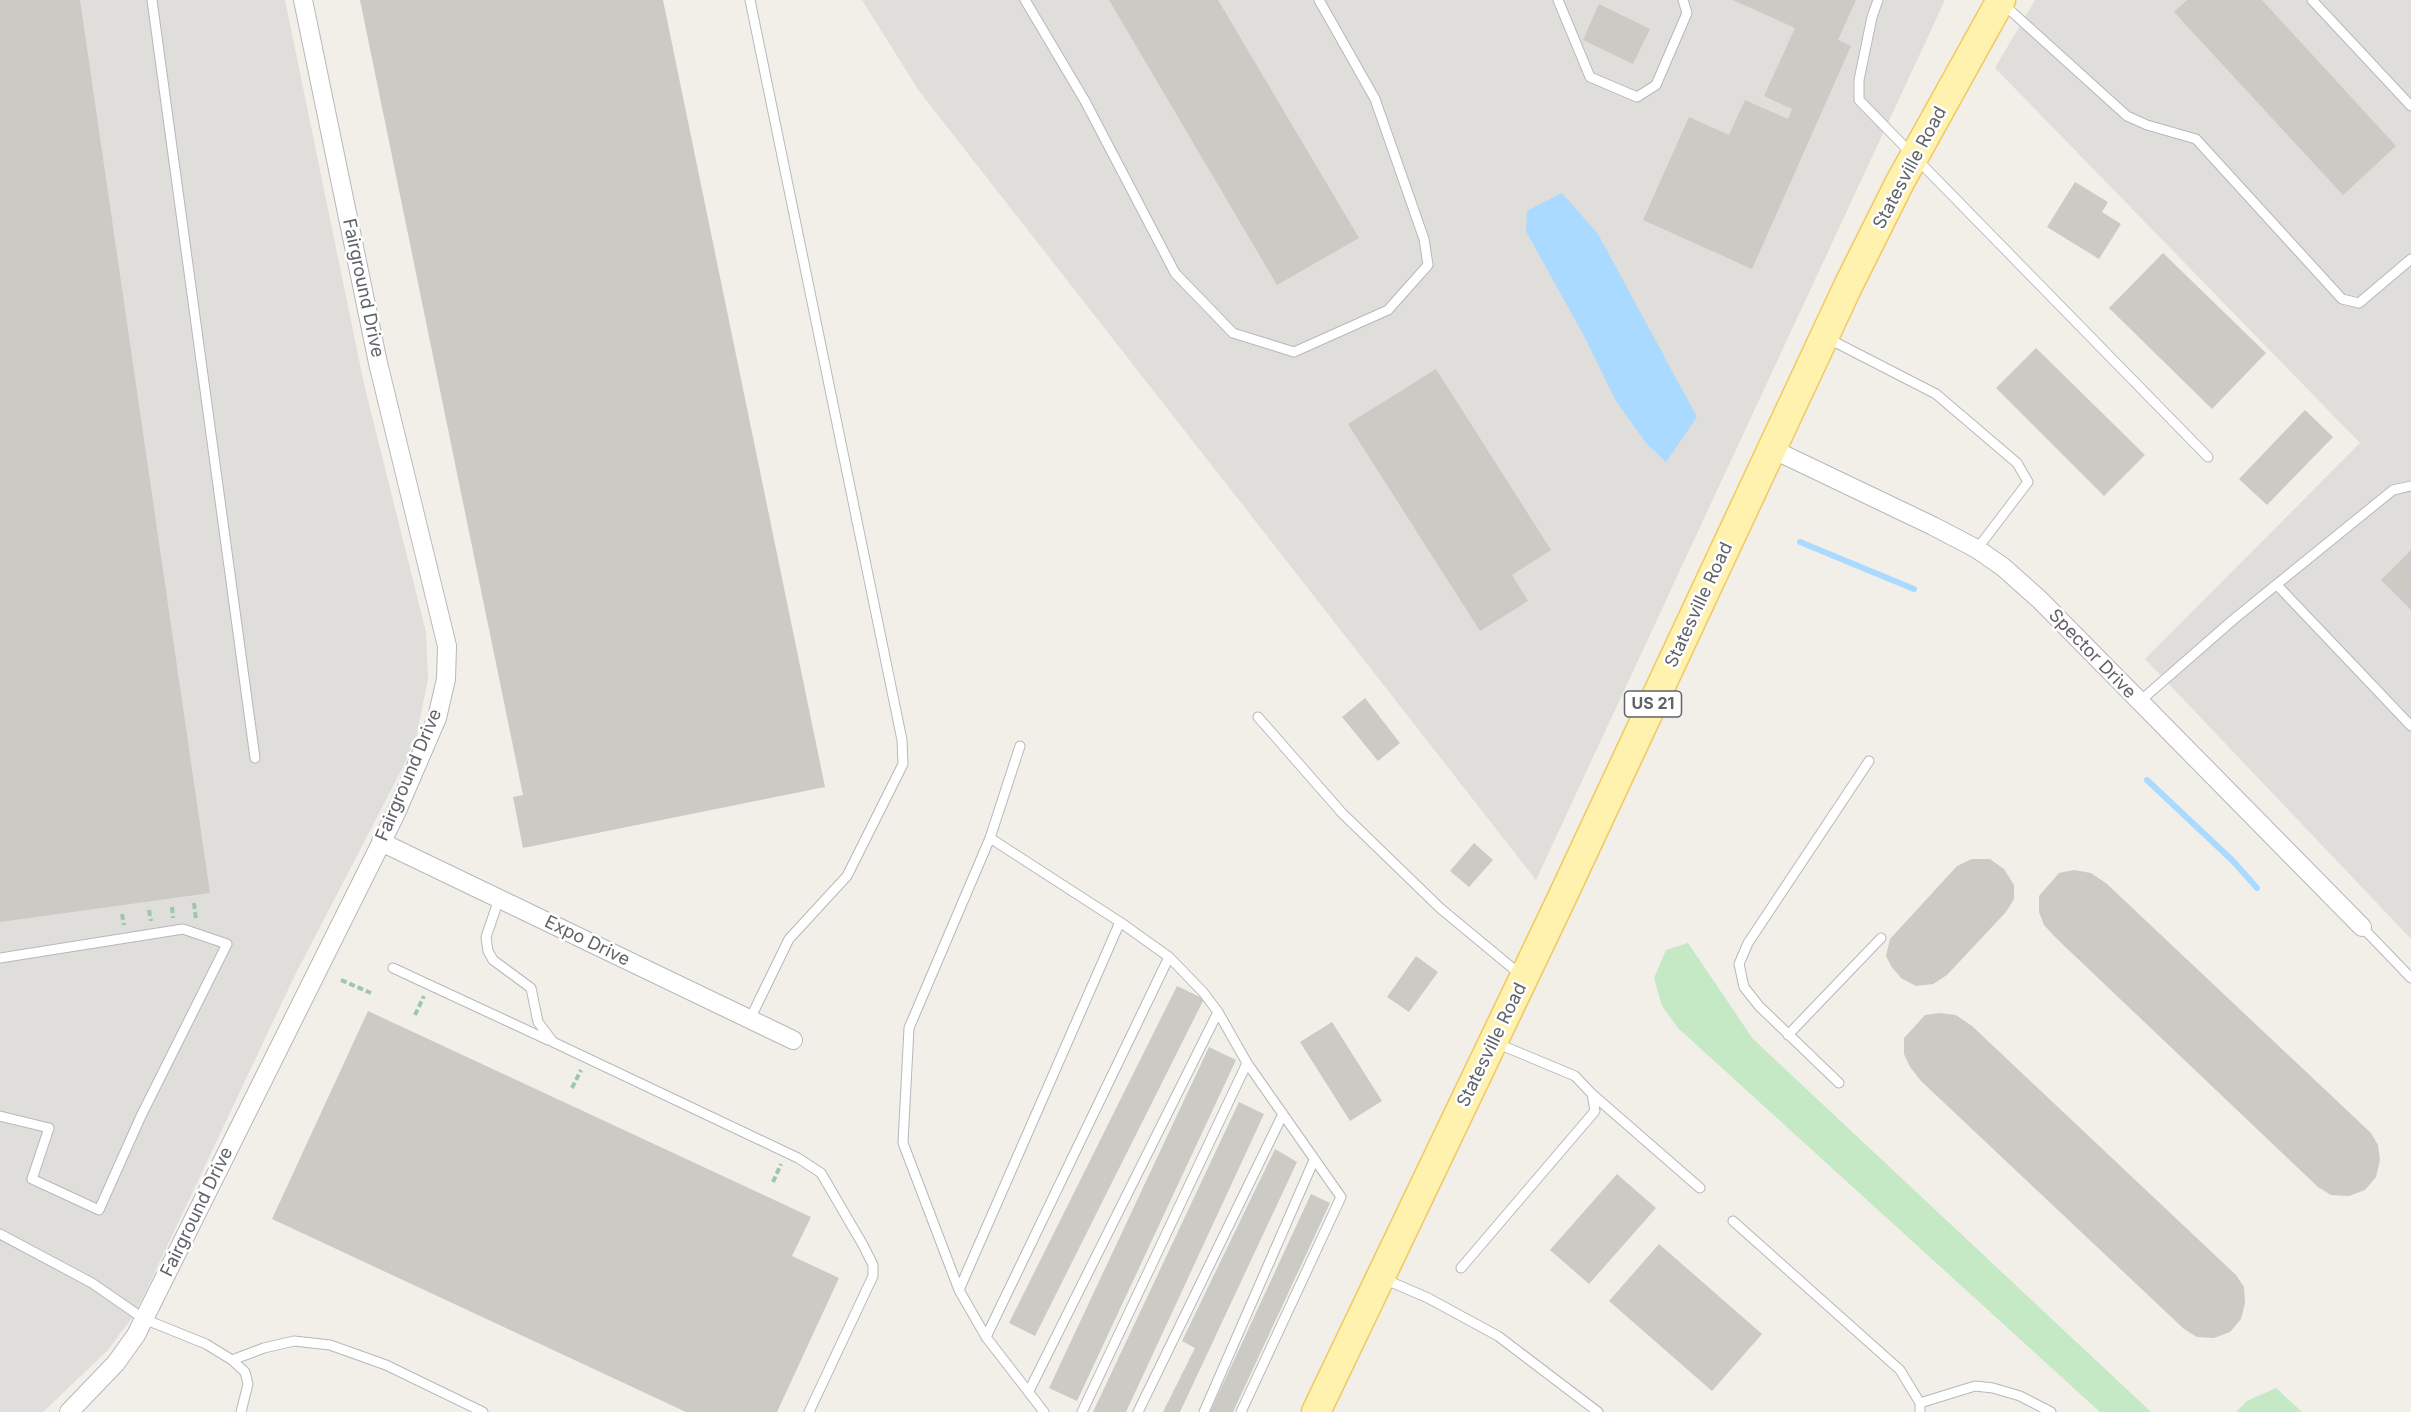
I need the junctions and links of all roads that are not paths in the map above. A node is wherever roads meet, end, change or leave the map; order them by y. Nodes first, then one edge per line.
1 (152, 0) edge
2 (303, 0) edge
3 (750, 0) edge
4 (1025, 0) edge
5 (1318, 0) edge
6 (1558, 0) edge
7 (1683, 0) edge
8 (1878, 0) edge
9 (2001, 0) edge
10 (2312, 0) edge
11 (2411, 106) edge
12 (1916, 155) junction
13 (2411, 259) edge
14 (1825, 337) junction
15 (1772, 448) junction
16 (2208, 457) dead end
17 (2411, 486) edge
18 (1977, 549) junction
19 (2277, 585) junction
20 (2139, 702) junction
21 (1258, 717) dead end
22 (2411, 726) edge
23 (1020, 746) dead end
24 (255, 758) dead end
25 (1869, 760) dead end
26 (990, 838) junction
27 (381, 842) junction
28 (499, 898) junction
29 (1120, 922) junction
30 (2362, 927) joint
31 (1881, 938) dead end
32 (1169, 957) junction
33 (0, 958) edge
34 (393, 968) dead end
35 (1524, 977) junction
36 (2411, 978) edge
37 (1218, 1012) junction
38 (750, 1019) junction
39 (1788, 1035) junction
40 (793, 1040) dead end
41 (553, 1042) junction
42 (1493, 1042) junction
43 (1247, 1063) junction
44 (1839, 1083) dead end
45 (1592, 1094) junction
46 (1283, 1114) junction
47 (0, 1116) edge
48 (1314, 1160) junction
49 (1700, 1188) dead end
50 (1733, 1221) dead end
51 (0, 1234) edge
52 (1461, 1268) dead end
53 (1379, 1277) junction
54 (959, 1290) junction
55 (144, 1318) junction
56 (986, 1337) junction
57 (232, 1360) junction
58 (1029, 1391) junction
59 (1920, 1407) edge
60 (69, 1412) edge
61 (241, 1412) edge
62 (483, 1412) edge
63 (809, 1412) edge
64 (1044, 1412) edge
65 (1082, 1412) edge
66 (1138, 1412) edge
67 (1204, 1412) edge
68 (1241, 1412) edge
69 (1316, 1412) edge
70 (1598, 1412) edge
71 (2051, 1412) edge

1 - 24 lane
2 - 27 street, Fairground Drive
3 - 38 lane
4 - 5 lane
6 - 7 lane
8 - 12 lane
9 - 12 main road, Statesville Road / US 21
9 - 13 lane
10 - 11 lane
12 - 14 main road, Statesville Road / US 21
12 - 16 lane
14 - 15 main road, Statesville Road / US 21
14 - 18 lane
15 - 18 street, Spector Drive
15 - 35 main road, Statesville Road / US 21
17 - 19 lane
18 - 20 street, Spector Drive
19 - 20 lane
19 - 22 lane
20 - 30 street, Spector Drive
21 - 35 lane
23 - 26 lane
25 - 39 lane
26 - 29 lane
26 - 54 lane
27 - 28 street, Expo Drive
27 - 55 street, Fairground Drive
28 - 38 street, Expo Drive
28 - 41 lane
29 - 32 lane
29 - 54 lane
30 - 36 lane
31 - 39 lane
32 - 37 lane
32 - 56 lane
33 - 47 lane
34 - 41 lane
35 - 42 main road, Statesville Road / US 21
37 - 43 lane
37 - 58 lane
38 - 40 street, Expo Drive
39 - 44 lane
41 - 63 lane
42 - 45 lane
42 - 53 main road, Statesville Road / US 21
43 - 46 lane
43 - 65 lane
45 - 49 lane
45 - 52 lane
46 - 48 lane
46 - 66 lane
48 - 67 lane
48 - 68 lane
50 - 59 lane
51 - 55 lane
53 - 69 main road, Statesville Road / US 21
53 - 70 lane
54 - 56 lane
55 - 57 lane
55 - 60 street, Fairground Drive
56 - 58 lane
57 - 61 lane
57 - 62 lane
58 - 64 lane
59 - 71 lane

